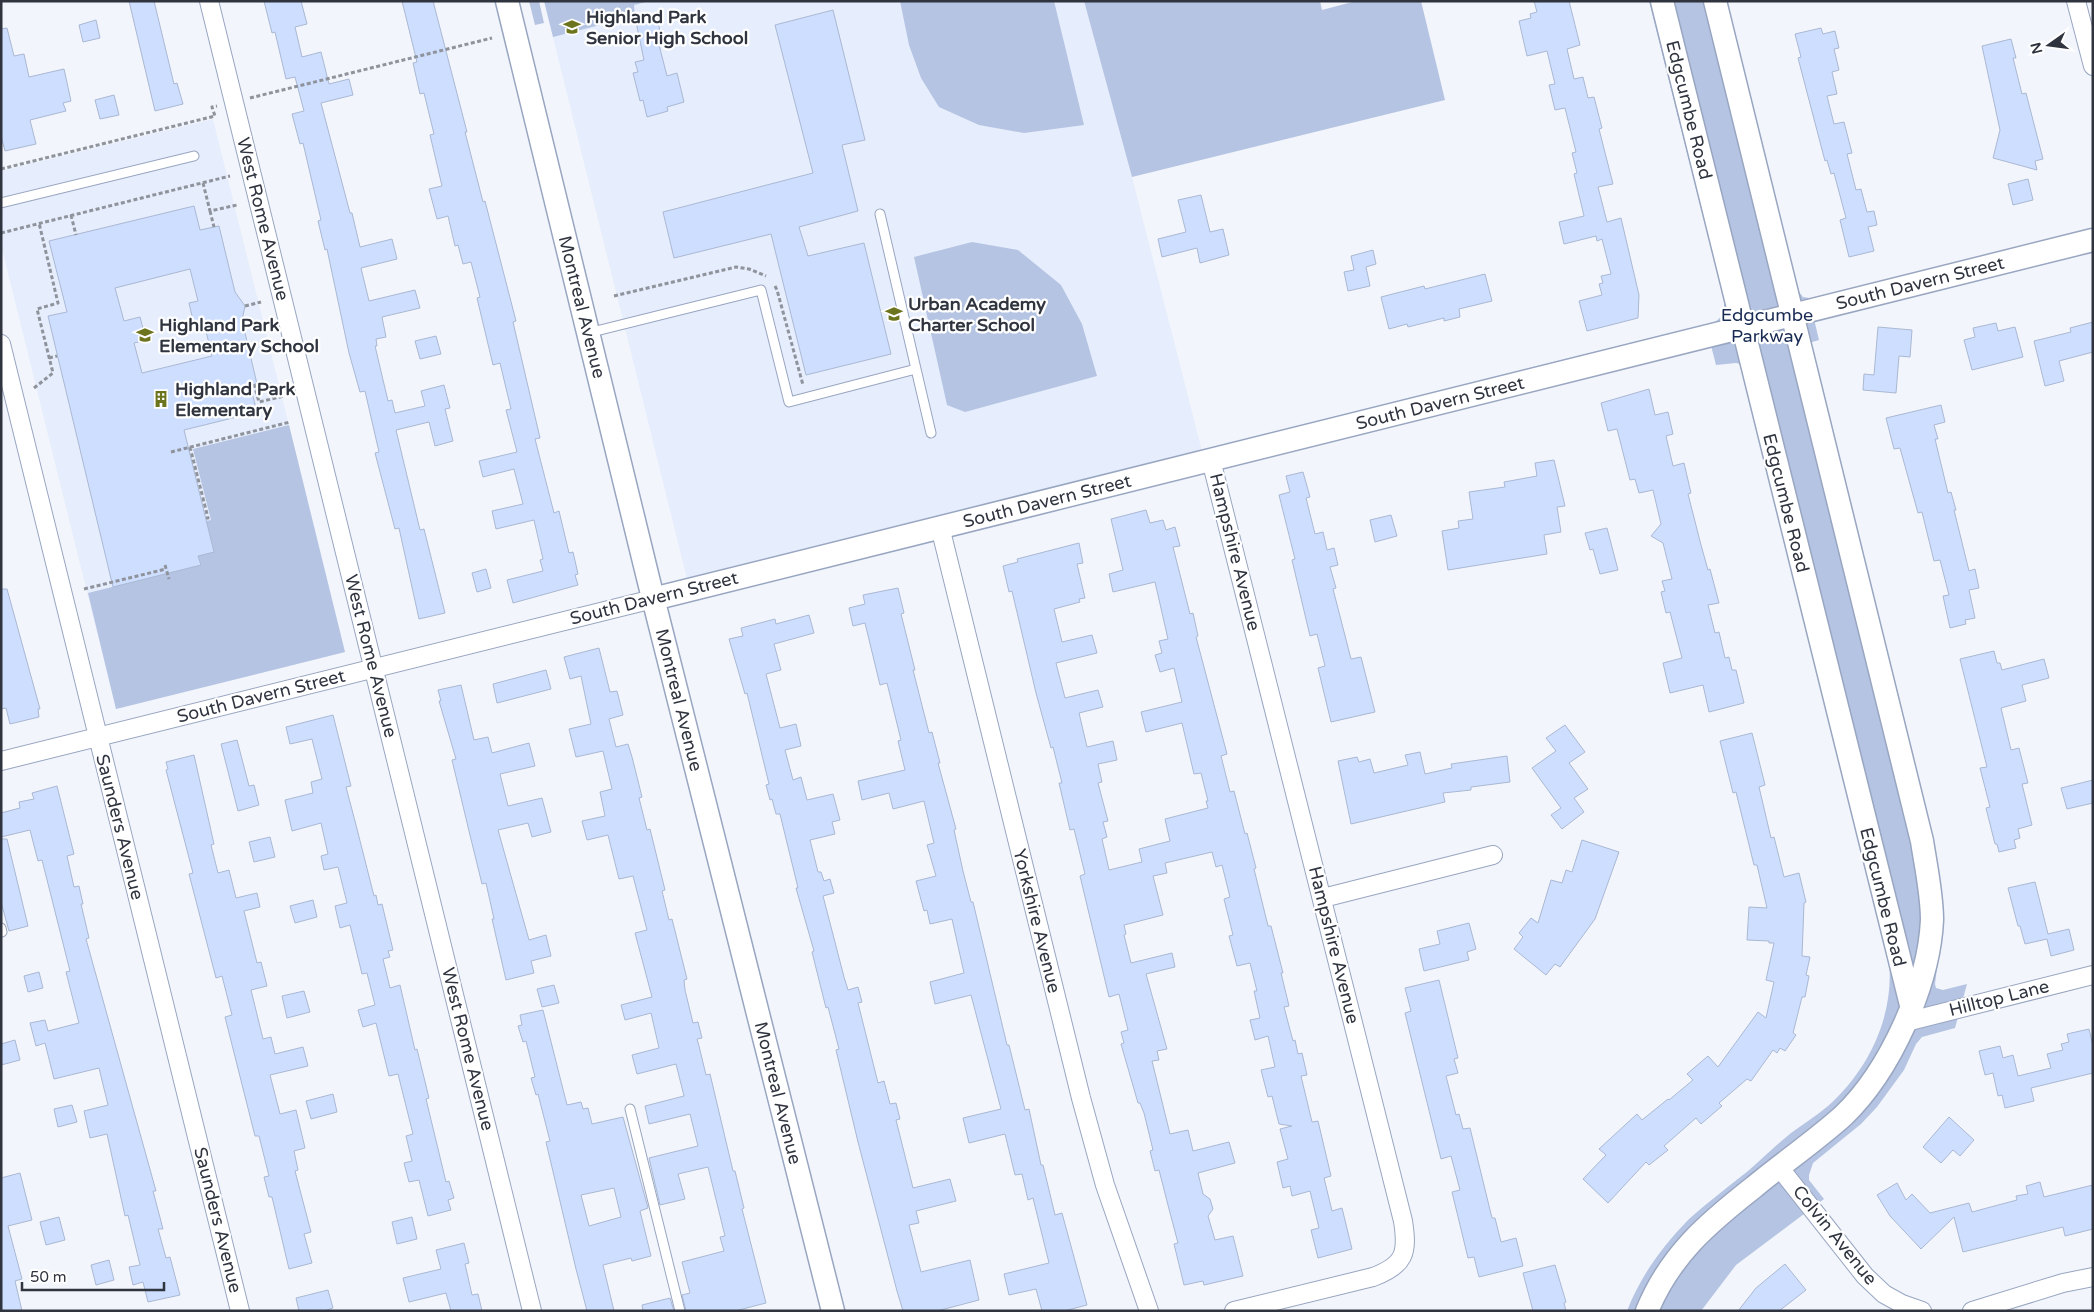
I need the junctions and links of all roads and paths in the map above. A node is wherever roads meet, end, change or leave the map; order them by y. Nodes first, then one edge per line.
1 (209, 1) edge
2 (507, 1) edge
3 (1662, 1) edge
4 (1715, 1) edge
5 (2076, 1) edge
6 (2088, 26) edge
7 (2093, 66) edge
8 (194, 156) dead end
9 (230, 176) dead end
10 (204, 182) junction
11 (1, 203) edge
12 (237, 205) dead end
13 (210, 211) junction
14 (880, 214) dead end
15 (71, 215) junction
16 (39, 223) junction
17 (214, 227) dead end
18 (1, 233) edge
19 (76, 235) dead end
20 (2093, 240) edge
21 (261, 302) dead end
22 (245, 306) dead end
23 (1793, 315) junction
24 (1743, 327) junction
25 (588, 333) junction
26 (1, 344) edge
27 (57, 356) dead end
28 (49, 358) junction
29 (916, 369) junction
30 (254, 384) dead end
31 (34, 388) dead end
32 (284, 396) dead end
33 (290, 422) dead end
34 (931, 433) dead end
35 (190, 447) junction
36 (171, 452) dead end
37 (1212, 460) junction
38 (206, 518) dead end
39 (940, 527) junction
40 (169, 579) dead end
41 (84, 590) dead end
42 (653, 599) junction
43 (374, 668) junction
44 (98, 737) junction
45 (1, 761) edge
46 (1493, 855) dead end
47 (1323, 898) junction
48 (2093, 975) edge
49 (1908, 1014) junction
50 (630, 1109) dead end
51 (1779, 1167) junction
52 (2093, 1277) edge
53 (240, 1311) edge
54 (532, 1311) edge
55 (680, 1311) edge
56 (833, 1311) edge
57 (1148, 1311) edge
58 (1234, 1311) edge
59 (1648, 1311) edge
60 (1922, 1311) edge
61 (1972, 1311) edge

1 - 43 street, West Rome Avenue
2 - 25 street, Montreal Avenue
3 - 24 street, Edgcumbe Road
4 - 23 street, Edgcumbe Road
5 - 6 street
6 - 7 street
8 - 11 lane
9 - 10 path
10 - 13 path
10 - 15 path
12 - 13 path
13 - 17 path
14 - 29 lane
15 - 16 path
15 - 19 path
16 - 18 path
16 - 28 path
20 - 23 street, South Davern Street
21 - 22 path
23 - 24 street, South Davern Street
23 - 49 street, Edgcumbe Road
24 - 37 street, South Davern Street
24 - 49 street, Edgcumbe Road
25 - 29 lane
25 - 42 street, Montreal Avenue
26 - 44 street, Saunders Avenue
27 - 28 path
28 - 31 path
29 - 34 lane
30 - 32 path
33 - 35 path
35 - 36 path
35 - 38 path
37 - 39 street, South Davern Street
37 - 47 street, Hampshire Avenue
39 - 42 street, South Davern Street
39 - 57 street, Yorkshire Avenue
40 - 41 path
42 - 43 street, South Davern Street
42 - 56 street, Montreal Avenue
43 - 44 street, South Davern Street
43 - 54 street, West Rome Avenue
44 - 45 street, South Davern Street
44 - 53 street, Saunders Avenue
46 - 47 street
47 - 58 street, Hampshire Avenue
48 - 49 street, Hilltop Lane
49 - 51 street, Edgcumbe Road
50 - 55 lane
51 - 59 street, Edgcumbe Road
51 - 60 street, Colvin Avenue
52 - 61 street

